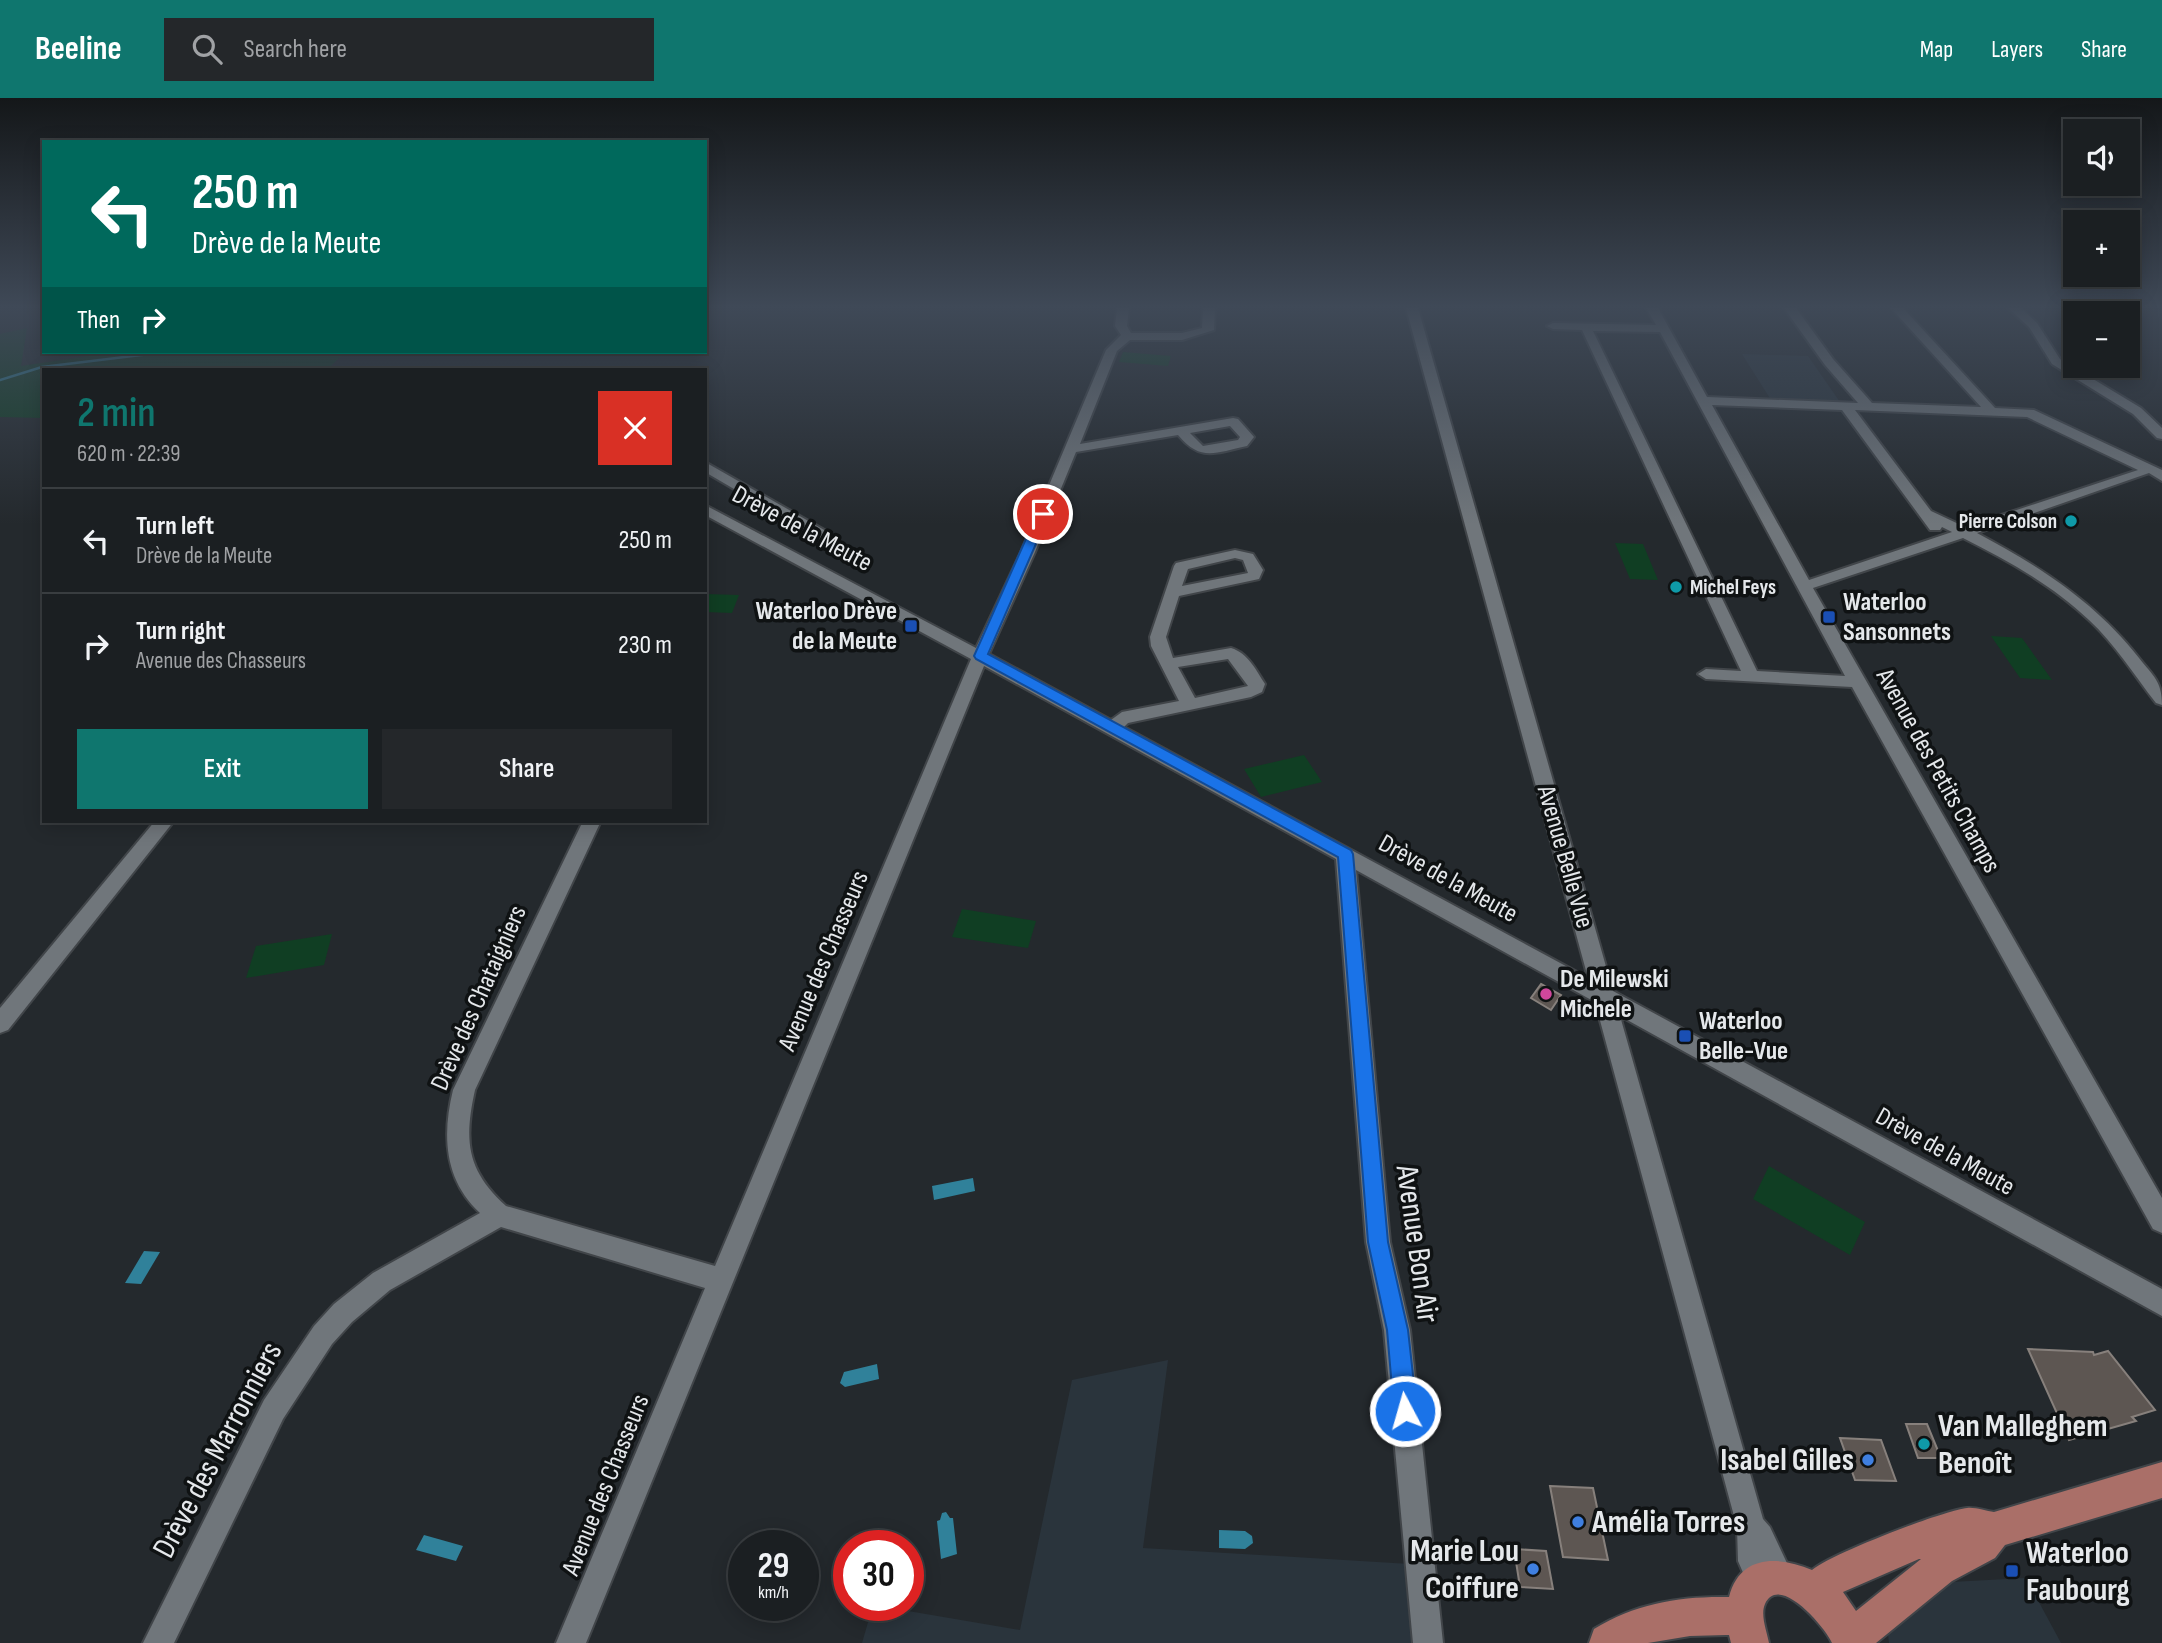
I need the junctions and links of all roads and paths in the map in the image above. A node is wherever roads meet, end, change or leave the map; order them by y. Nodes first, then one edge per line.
1 (1099, 380) edge
2 (1432, 380) edge
3 (1611, 380) edge
4 (1691, 380) edge
5 (1838, 380) edge
6 (1963, 380) edge
7 (2084, 380) edge
8 (1703, 401) junction
9 (1856, 405) junction
10 (1990, 410) junction
11 (1083, 419) junction
12 (1181, 431) dead end
13 (2162, 435) edge
14 (1117, 441) junction
15 (1071, 449) junction
16 (707, 467) edge
17 (2152, 470) edge
18 (707, 510) edge
19 (1929, 515) junction
20 (1965, 532) junction
21 (821, 534) dead end
22 (1942, 540) junction
23 (1805, 586) junction
24 (1171, 593) junction
25 (980, 656) junction
26 (1168, 664) junction
27 (1706, 674) dead end
28 (1751, 675) junction
29 (1857, 682) junction
30 (2162, 699) edge
31 (1189, 703) junction
32 (1118, 723) junction
33 (163, 823) edge
34 (591, 823) edge
35 (1345, 854) junction
36 (1605, 998) junction
37 (0, 1024) edge
38 (499, 1214) junction
39 (2162, 1221) edge
40 (720, 1280) junction
41 (2162, 1303) edge
42 (2162, 1480) edge
43 (1994, 1530) junction
44 (1769, 1578) junction
45 (1818, 1592) junction
46 (1746, 1629) edge
47 (1851, 1641) edge
48 (158, 1643) edge
49 (571, 1643) edge
50 (1428, 1643) edge
51 (1608, 1643) edge

1 - 11 street, Avenue des Chasseurs
2 - 36 street, Avenue Belle Vue
3 - 28 street
4 - 8 street, Avenue des Petits Champs
5 - 9 street
6 - 10 street
7 - 13 street
8 - 9 street
8 - 23 street, Avenue des Petits Champs
9 - 10 street
9 - 19 street
10 - 17 street
11 - 14 street
11 - 15 street, Avenue des Chasseurs
12 - 14 street
14 - 15 street
15 - 25 street, Avenue des Chasseurs
16 - 21 street
17 - 20 street
18 - 25 street, Drève de la Meute
19 - 20 street
19 - 22 street
20 - 22 street
20 - 30 street
22 - 23 street
23 - 29 street, Avenue des Petits Champs
24 - 24 street
24 - 26 street
25 - 32 street, Drève de la Meute
25 - 40 street, Avenue des Chasseurs
26 - 31 street
26 - 31 street
27 - 28 street
28 - 29 street
29 - 39 street, Avenue des Petits Champs
31 - 32 street
32 - 35 street, Drève de la Meute
33 - 37 street
34 - 38 street, Drève des Chataigniers
35 - 36 street, Drève de la Meute
35 - 50 street, Avenue Bon Air
36 - 41 street, Drève de la Meute
36 - 44 street, Avenue Belle Vue
38 - 40 street, Drève des Chataigniers
38 - 48 street, Drève des Marronniers
40 - 49 street, Avenue des Chasseurs
42 - 43 main road
43 - 45 main road
43 - 47 main road
44 - 45 main road
44 - 46 main road
45 - 47 main road
46 - 51 main road

